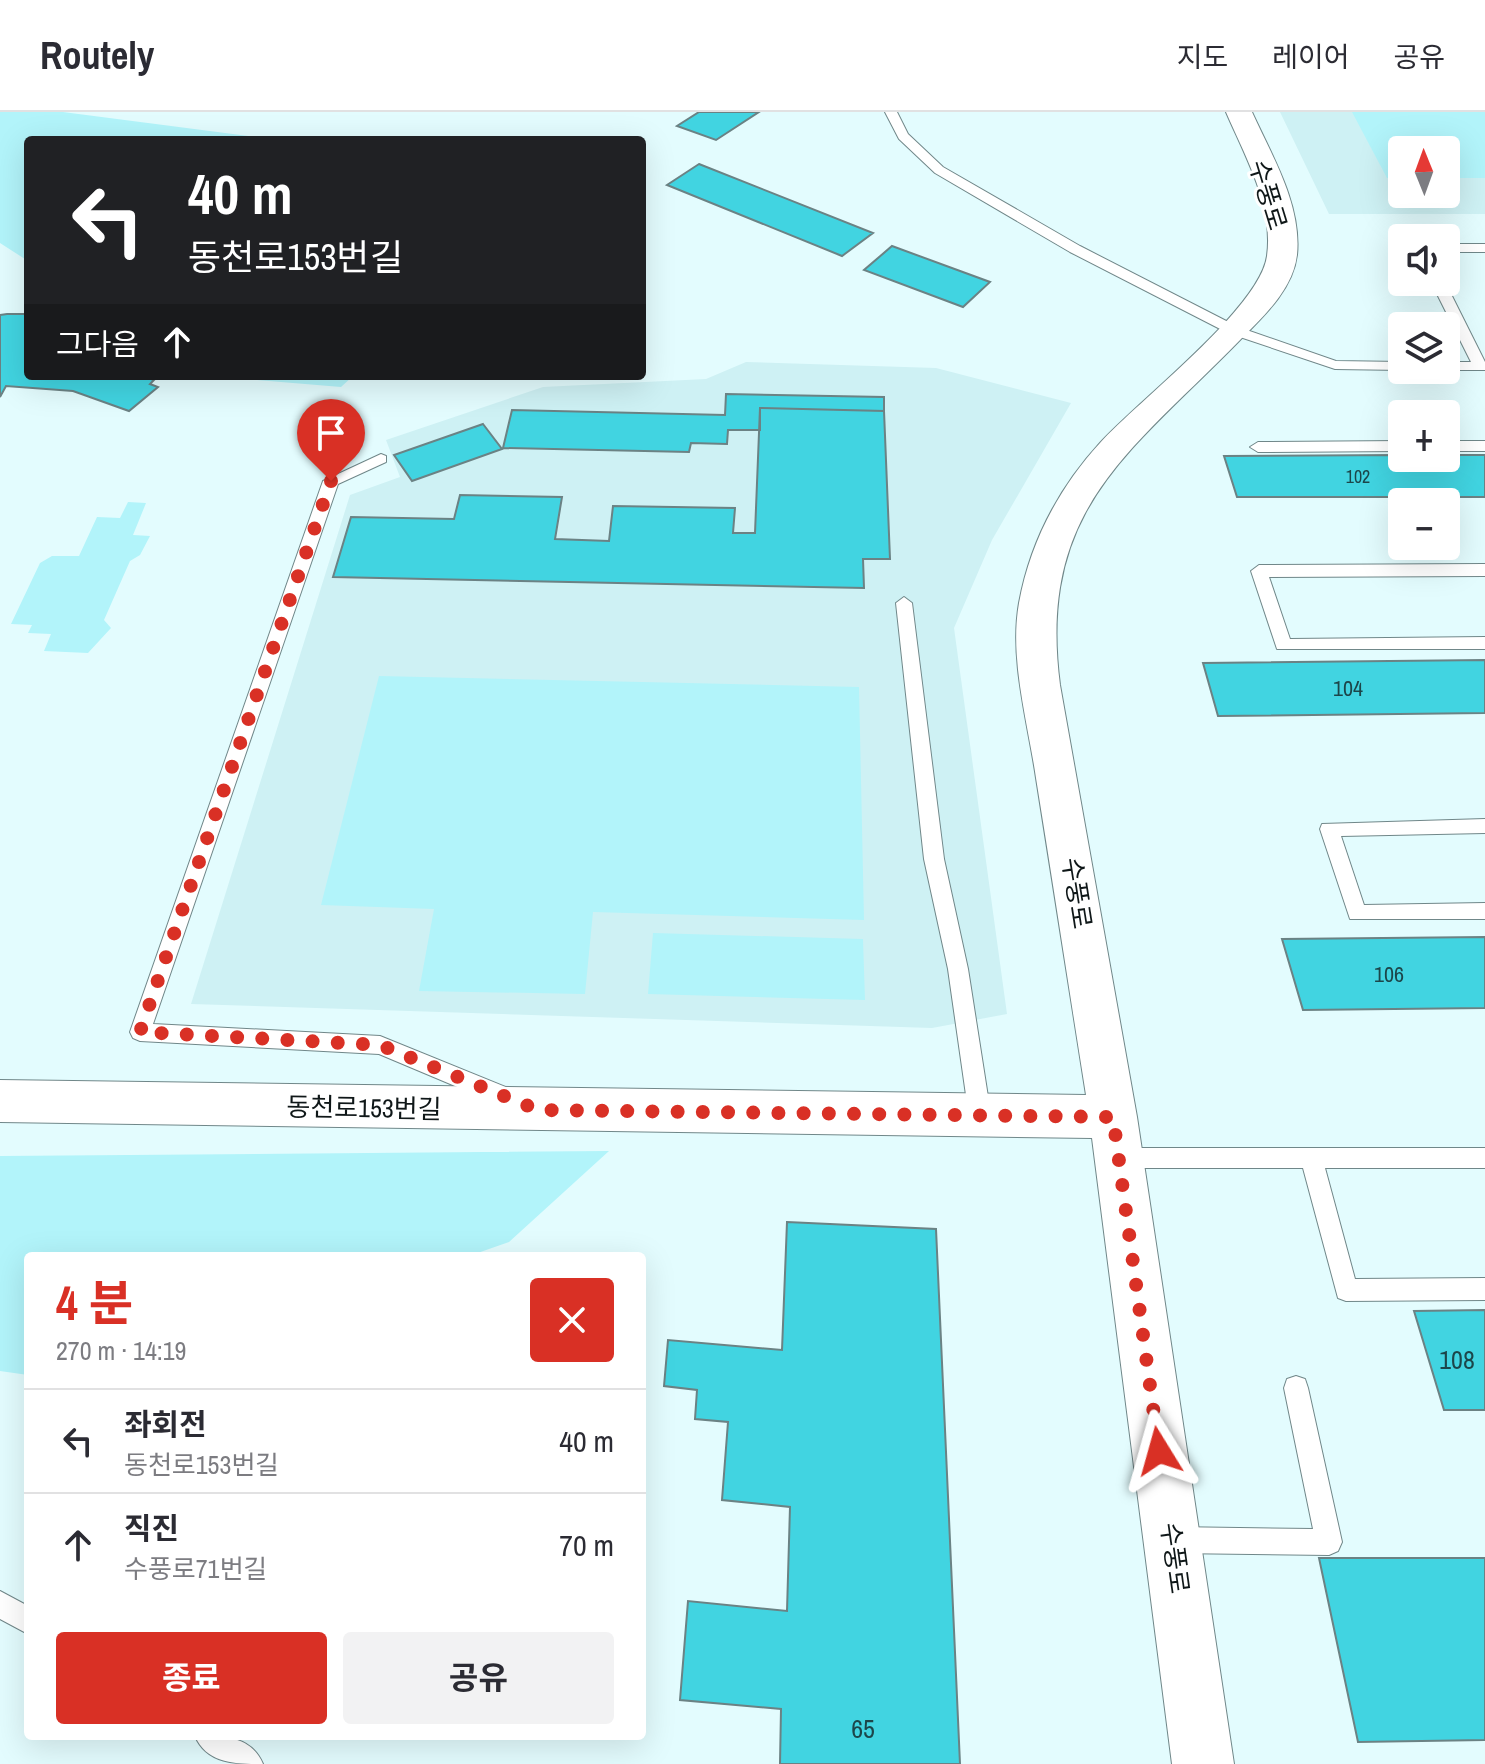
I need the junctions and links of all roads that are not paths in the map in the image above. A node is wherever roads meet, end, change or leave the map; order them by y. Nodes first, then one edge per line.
1 (891, 112) edge
2 (1239, 112) edge
3 (1460, 248) edge
4 (1485, 248) edge
5 (1445, 296) edge
6 (1233, 330) junction
7 (1388, 366) edge
8 (1460, 366) edge
9 (1482, 366) edge
10 (1388, 446) edge
11 (1460, 446) edge
12 (1485, 446) edge
13 (1258, 447) dead end
14 (381, 459) dead end
15 (1485, 570) edge
16 (904, 603) dead end
17 (1485, 643) edge
18 (1485, 826) edge
19 (1485, 911) edge
20 (0, 1101) edge
21 (538, 1110) junction
22 (980, 1116) junction
23 (1116, 1137) junction
24 (1311, 1158) junction
25 (1485, 1158) edge
26 (1485, 1289) edge
27 (1296, 1388) dead end
28 (1173, 1540) junction
29 (0, 1604) edge
30 (24, 1619) edge
31 (215, 1740) edge
32 (249, 1764) edge
33 (1203, 1764) edge

1 - 6 lane
2 - 6 street, 수풍로
3 - 4 lane
5 - 9 lane
6 - 7 lane
6 - 23 street, 수풍로
8 - 9 lane
10 - 13 lane
11 - 12 lane
14 - 21 lane
15 - 17 lane
16 - 22 lane
18 - 19 lane
20 - 21 street, 동천로153번길
21 - 22 street, 동천로153번길
22 - 23 street, 동천로153번길
23 - 24 lane
23 - 28 street, 수풍로
24 - 25 lane
24 - 26 lane
27 - 28 lane
28 - 33 street, 수풍로
29 - 30 lane
31 - 32 lane

